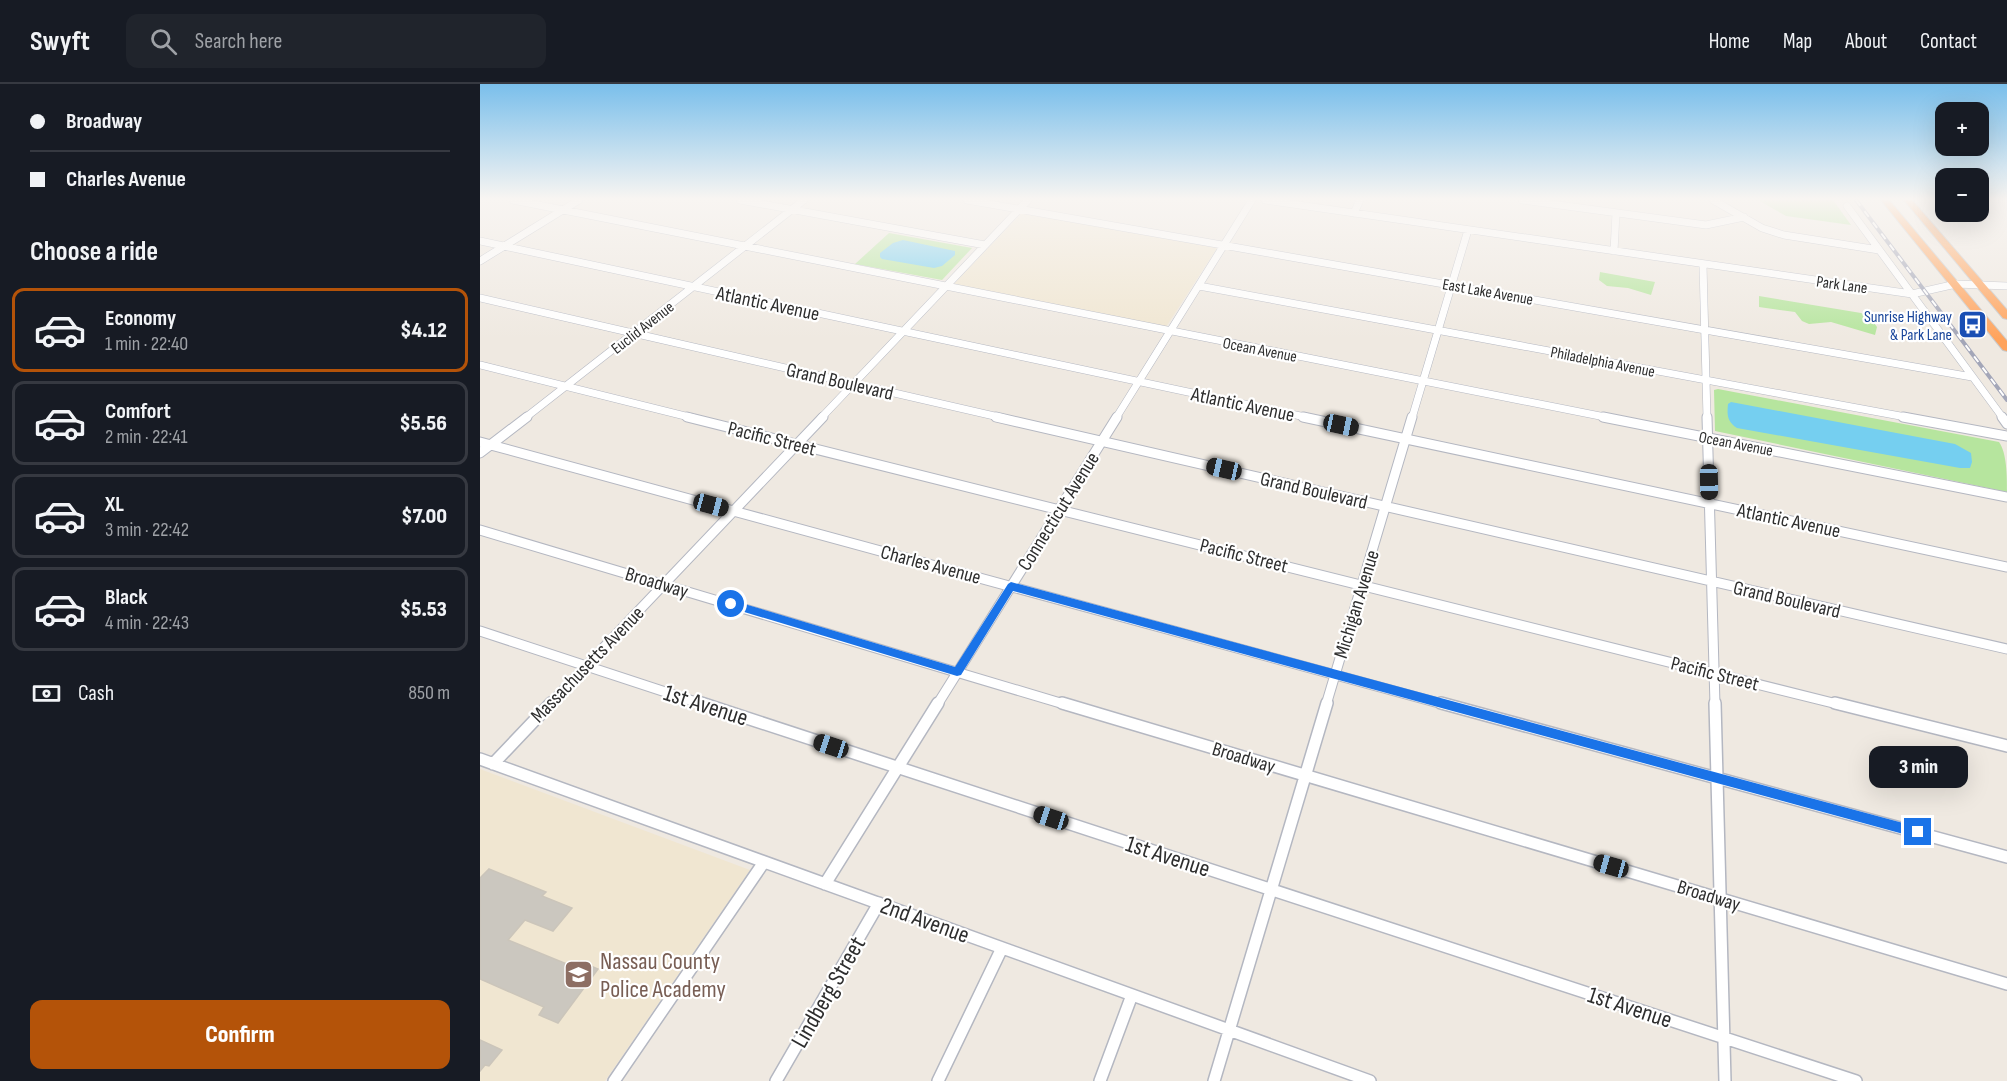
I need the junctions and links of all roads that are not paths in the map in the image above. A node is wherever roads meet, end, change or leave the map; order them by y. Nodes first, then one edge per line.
1 (504, 246) edge
2 (745, 246) edge
3 (506, 247) edge
4 (748, 247) edge
5 (984, 247) edge
6 (1224, 247) edge
7 (1234, 247) edge
8 (1463, 247) edge
9 (1583, 247) edge
10 (1614, 247) edge
11 (1857, 247) edge
12 (1876, 247) edge
13 (1928, 247) edge
14 (1933, 247) edge
15 (1948, 247) edge
16 (1879, 250) junction
17 (1614, 251) junction
18 (480, 261) edge
19 (1703, 264) junction
20 (1956, 284) junction
21 (1981, 284) junction
22 (1452, 285) junction
23 (946, 286) junction
24 (1199, 286) junction
25 (2007, 286) edge
26 (693, 287) junction
27 (1912, 294) junction
28 (480, 298) edge
29 (2007, 316) edge
30 (1439, 330) junction
31 (1705, 330) junction
32 (1170, 331) junction
33 (903, 332) junction
34 (634, 333) junction
35 (2007, 348) edge
36 (480, 365) edge
37 (1972, 377) junction
38 (1707, 380) junction
39 (1423, 381) junction
40 (1139, 382) junction
41 (853, 384) junction
42 (566, 386) junction
43 (2007, 424) edge
44 (2007, 436) edge
45 (1708, 438) junction
46 (1406, 439) junction
47 (1102, 441) junction
48 (480, 442) edge
49 (796, 444) junction
50 (491, 445) junction
51 (480, 453) edge
52 (2007, 497) edge
53 (1710, 503) junction
54 (1386, 506) junction
55 (1059, 509) junction
56 (733, 511) junction
57 (480, 530) edge
58 (2007, 567) edge
59 (1712, 581) junction
60 (663, 584) junction
61 (1362, 585) junction
62 (1011, 586) junction
63 (480, 632) edge
64 (2007, 649) edge
65 (585, 666) junction
66 (957, 672) junction
67 (1713, 672) junction
68 (1335, 674) junction
69 (2007, 746) edge
70 (480, 759) edge
71 (493, 764) junction
72 (897, 768) junction
73 (1305, 775) junction
74 (1717, 778) junction
75 (2007, 857) edge
76 (764, 862) junction
77 (825, 884) junction
78 (1271, 890) junction
79 (1720, 898) junction
80 (879, 903) junction
81 (1002, 948) junction
82 (2007, 984) edge
83 (1132, 995) junction
84 (1229, 1030) junction
85 (1724, 1038) junction
86 (615, 1081) edge
87 (776, 1081) edge
88 (938, 1081) edge
89 (1100, 1081) edge
90 (1214, 1081) edge
91 (1370, 1081) edge
92 (1725, 1081) edge
93 (1856, 1081) edge

1 - 18 street
2 - 26 street, Euclid Avenue
3 - 26 street, Atlantic Avenue
4 - 23 street, Ocean Avenue
5 - 23 street, Massachusetts Avenue
6 - 24 street, Connecticut Avenue
7 - 22 street, East Lake Avenue
8 - 22 street, Michigan Avenue
9 - 17 street, Park Lane
10 - 17 street
11 - 16 street
12 - 16 street
13 - 20 highway
14 - 21 highway
15 - 21 highway
16 - 27 street
17 - 19 street, Park Lane
19 - 27 street, Park Lane
19 - 31 street
20 - 21 street, Park Lane
20 - 27 street, Park Lane
20 - 35 highway
21 - 25 street, Park Lane
21 - 29 highway
22 - 30 street, Michigan Avenue
22 - 31 street, East Lake Avenue
23 - 32 street, Ocean Avenue
23 - 33 street, Massachusetts Avenue
24 - 30 street, Philadelphia Avenue
24 - 32 street, Connecticut Avenue
26 - 33 street, Atlantic Avenue
26 - 34 street, Euclid Avenue
27 - 37 street
28 - 34 street, Grand Boulevard
30 - 38 street, Philadelphia Avenue
30 - 39 street, Michigan Avenue
31 - 37 street, East Lake Avenue
31 - 38 street
32 - 39 street, Ocean Avenue
32 - 40 street, Connecticut Avenue
33 - 40 street, Atlantic Avenue
33 - 41 street, Massachusetts Avenue
34 - 41 street, Grand Boulevard
34 - 42 street, Euclid Avenue
36 - 42 street, Pacific Street
37 - 43 street
38 - 44 street, Philadelphia Avenue
38 - 45 street
39 - 45 street, Ocean Avenue
39 - 46 street, Michigan Avenue
40 - 46 street, Atlantic Avenue
40 - 47 street, Connecticut Avenue
41 - 47 street, Grand Boulevard
41 - 49 street, Massachusetts Avenue
42 - 49 street, Pacific Street
42 - 50 street, Euclid Avenue
45 - 52 street, Ocean Avenue
45 - 53 street
46 - 53 street, Atlantic Avenue
46 - 54 street, Michigan Avenue
47 - 54 street, Grand Boulevard
47 - 55 street, Connecticut Avenue
48 - 50 street, Charles Avenue
49 - 55 street, Pacific Street
49 - 56 street, Massachusetts Avenue
50 - 51 street, Euclid Avenue
50 - 56 street, Charles Avenue
53 - 58 street, Atlantic Avenue
53 - 59 street
54 - 59 street, Grand Boulevard
54 - 61 street, Michigan Avenue
55 - 61 street, Pacific Street
55 - 62 street, Connecticut Avenue
56 - 60 street, Massachusetts Avenue
56 - 62 street, Charles Avenue
57 - 60 street, Broadway
59 - 64 street, Grand Boulevard
59 - 67 street
60 - 65 street, Massachusetts Avenue
60 - 66 street, Broadway
61 - 67 street, Pacific Street
61 - 68 street, Michigan Avenue
62 - 66 street, Connecticut Avenue
62 - 68 street, Charles Avenue
63 - 65 street, 1st Avenue
65 - 71 street, Massachusetts Avenue
65 - 72 street, 1st Avenue
66 - 72 street, Connecticut Avenue
66 - 73 street, Broadway
67 - 69 street, Pacific Street
67 - 74 street
68 - 73 street, Michigan Avenue
68 - 74 street, Charles Avenue
70 - 71 street, 2nd Avenue
71 - 76 street, 2nd Avenue
72 - 77 street, Connecticut Avenue
72 - 78 street, 1st Avenue
73 - 78 street, Michigan Avenue
73 - 79 street, Broadway
74 - 75 street, Charles Avenue
74 - 79 street
76 - 77 street, 2nd Avenue
76 - 86 street
77 - 80 street, 2nd Avenue
78 - 84 street, Michigan Avenue
78 - 85 street, 1st Avenue
79 - 82 street, Broadway
79 - 85 street
80 - 81 street, 2nd Avenue
80 - 87 street, Lindberg Street
81 - 83 street, 2nd Avenue
81 - 88 street
83 - 84 street, 2nd Avenue
83 - 89 street
84 - 90 street, Michigan Avenue
84 - 91 street, 2nd Avenue
85 - 92 street
85 - 93 street, 1st Avenue

